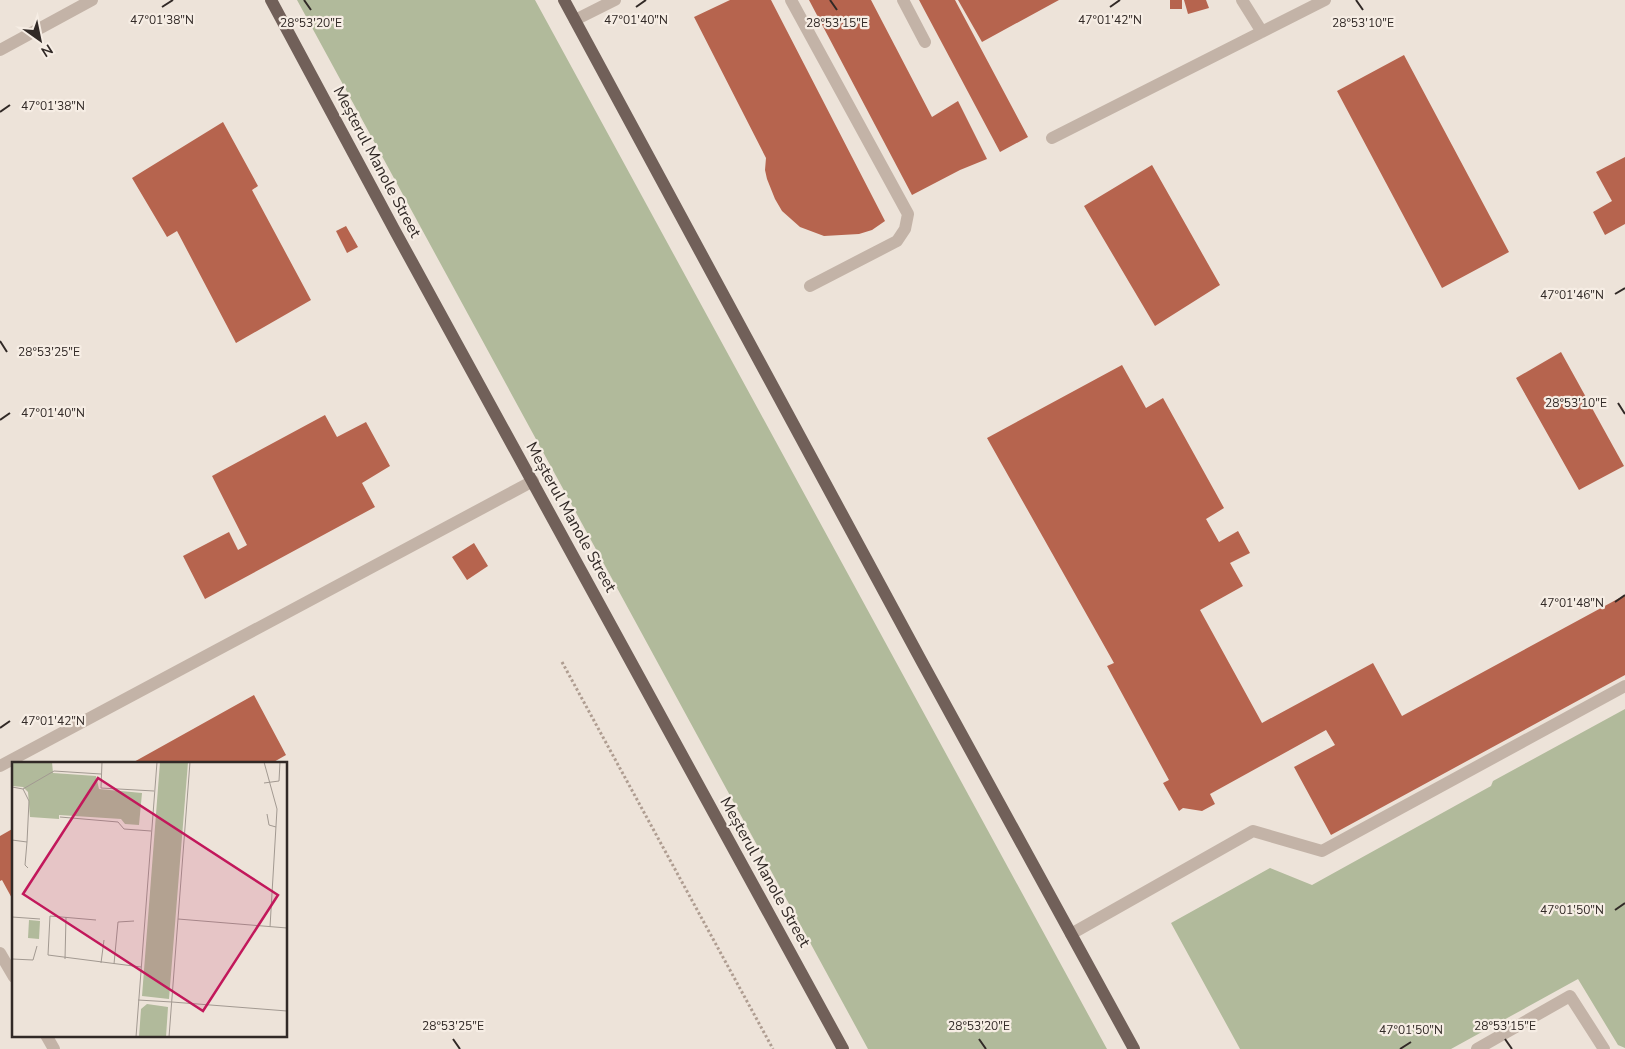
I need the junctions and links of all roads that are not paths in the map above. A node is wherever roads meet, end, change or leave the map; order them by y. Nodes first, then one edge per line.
1 (92, 0) edge
2 (271, 0) edge
3 (564, 0) edge
4 (615, 0) edge
5 (791, 0) edge
6 (903, 0) edge
7 (1242, 0) edge
8 (1325, 0) edge
9 (575, 20) junction
10 (1262, 32) junction
11 (925, 42) dead end
12 (0, 50) edge
13 (1052, 138) dead end
14 (810, 286) dead end
15 (534, 481) junction
16 (1625, 686) edge
17 (0, 766) edge
18 (1071, 934) junction
19 (0, 953) edge
20 (12, 974) edge
21 (47, 1036) edge
22 (54, 1049) edge
23 (843, 1049) edge
24 (1134, 1049) edge
25 (1477, 1049) edge
26 (1604, 1049) edge

1 - 12 street
2 - 15 main road, Meșterul Manole Street
3 - 9 main road
4 - 9 street
5 - 14 street
6 - 11 street
7 - 10 street
8 - 10 street
9 - 18 main road
10 - 13 street
15 - 17 street
15 - 23 main road, Meșterul Manole Street
16 - 18 street
18 - 24 main road
19 - 20 street
21 - 22 street
25 - 26 street

